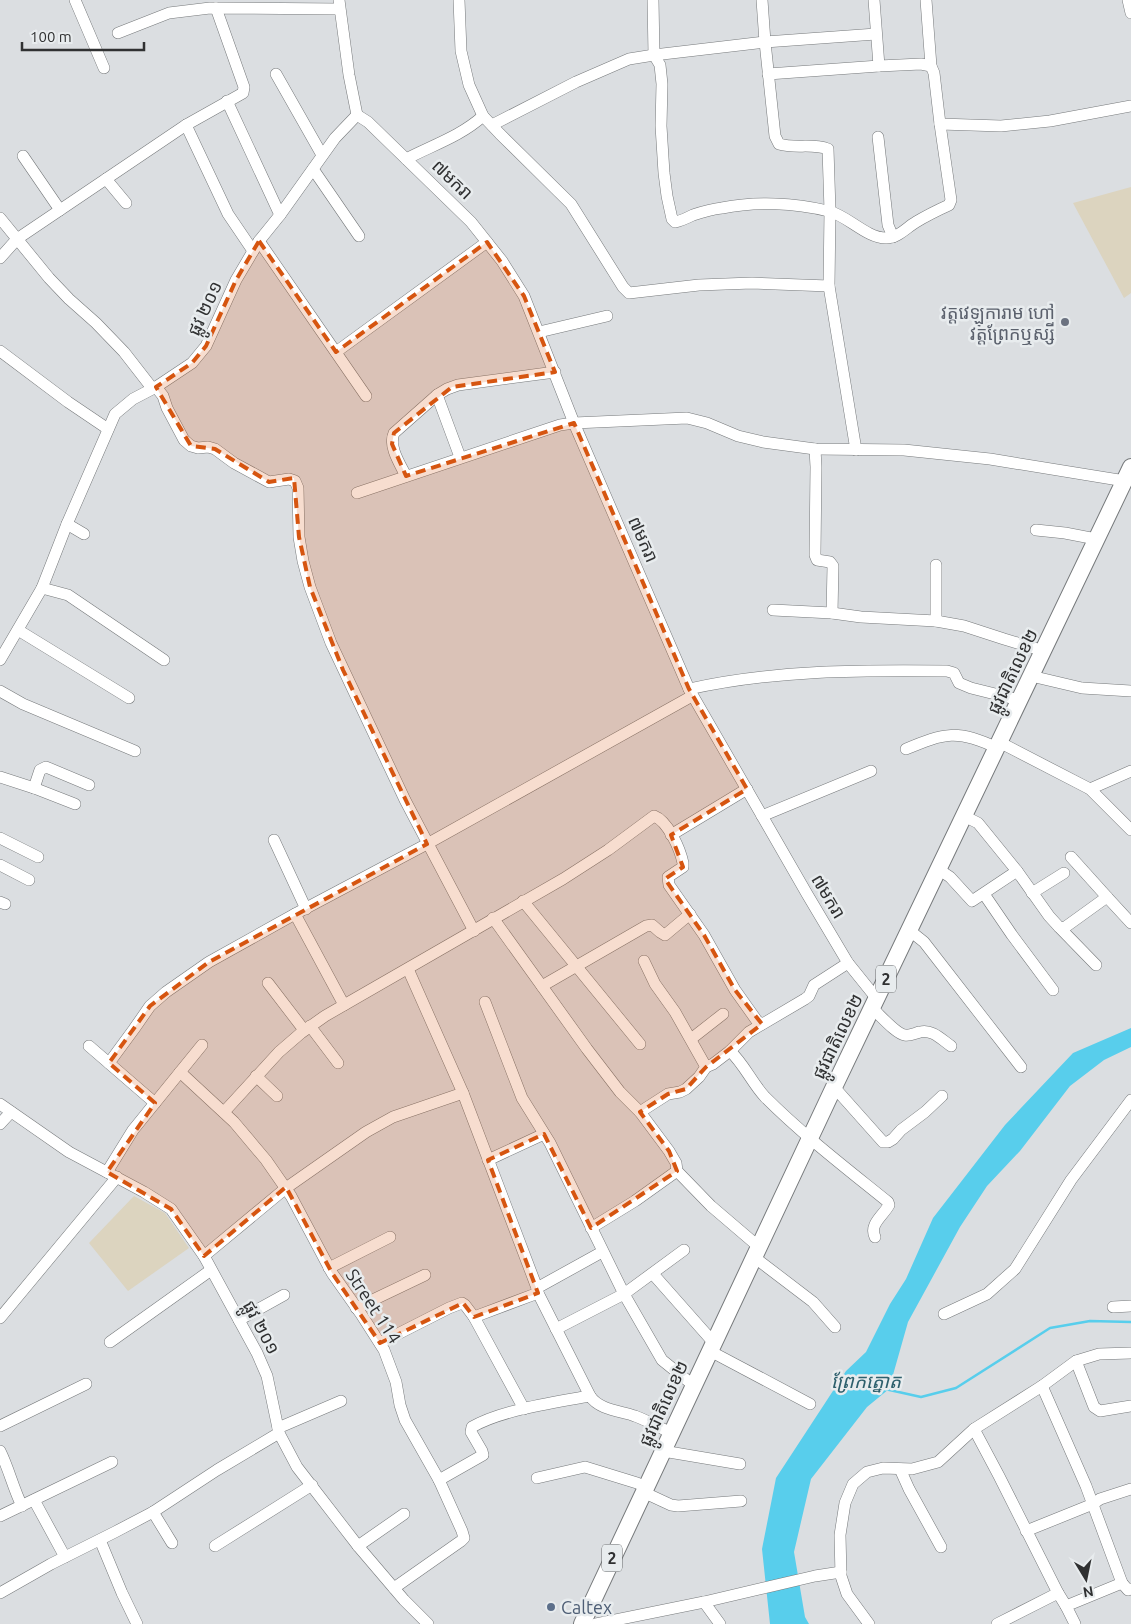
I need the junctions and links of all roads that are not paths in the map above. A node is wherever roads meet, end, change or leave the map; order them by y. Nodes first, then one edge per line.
1 (75, 0) edge
2 (459, 0) edge
3 (653, 0) edge
4 (762, 0) edge
5 (874, 0) edge
6 (926, 0) edge
7 (1128, 0) edge
8 (339, 4) edge
9 (212, 5) edge
10 (1131, 13) edge
11 (118, 33) dead end
12 (876, 34) junction
13 (765, 42) junction
14 (654, 55) junction
15 (879, 66) junction
16 (931, 66) junction
17 (104, 68) dead end
18 (276, 74) dead end
19 (768, 74) junction
20 (227, 101) junction
21 (1131, 106) edge
22 (357, 115) junction
23 (483, 116) junction
24 (940, 124) junction
25 (186, 125) junction
26 (492, 126) junction
27 (878, 137) dead end
28 (22, 156) dead end
29 (322, 156) junction
30 (406, 159) junction
31 (313, 169) junction
32 (106, 179) junction
33 (126, 203) dead end
34 (60, 210) junction
35 (830, 211) junction
36 (280, 214) junction
37 (0, 218) edge
38 (358, 236) dead end
39 (894, 237) junction
40 (17, 239) junction
41 (487, 242) junction
42 (256, 246) junction
43 (0, 258) edge
44 (829, 286) junction
45 (607, 316) dead end
46 (539, 332) junction
47 (0, 351) edge
48 (336, 352) junction
49 (555, 372) junction
50 (154, 388) junction
51 (437, 395) junction
52 (366, 396) dead end
53 (574, 423) junction
54 (108, 429) junction
55 (815, 449) junction
56 (856, 450) junction
57 (460, 457) junction
58 (1128, 474) edge
59 (406, 476) junction
60 (357, 493) dead end
61 (67, 524) junction
62 (1036, 530) dead end
63 (84, 534) dead end
64 (1096, 540) junction
65 (936, 565) dead end
66 (42, 588) junction
67 (774, 610) dead end
68 (832, 613) junction
69 (936, 621) junction
70 (18, 630) junction
71 (1044, 651) junction
72 (0, 660) edge
73 (164, 660) dead end
74 (1031, 676) junction
75 (1131, 690) edge
76 (0, 691) edge
77 (690, 693) junction
78 (129, 698) dead end
79 (1019, 700) junction
80 (998, 745) junction
81 (906, 749) dead end
82 (134, 751) dead end
83 (871, 771) dead end
84 (1131, 772) edge
85 (0, 777) edge
86 (89, 784) dead end
87 (34, 788) junction
88 (746, 789) junction
89 (1090, 789) junction
90 (75, 804) dead end
91 (762, 816) junction
92 (964, 816) junction
93 (1131, 830) edge
94 (672, 835) junction
95 (0, 838) edge
96 (274, 840) dead end
97 (427, 844) junction
98 (38, 857) dead end
99 (1071, 857) dead end
100 (0, 865) edge
101 (938, 869) junction
102 (1017, 871) junction
103 (1064, 872) dead end
104 (29, 880) dead end
105 (1032, 893) junction
106 (984, 894) junction
107 (1107, 897) junction
108 (523, 900) junction
109 (300, 912) junction
110 (690, 914) junction
111 (493, 918) junction
112 (1131, 923) edge
113 (1059, 927) junction
114 (909, 930) junction
115 (474, 931) junction
116 (644, 961) dead end
117 (848, 963) junction
118 (1096, 965) dead end
119 (576, 966) junction
120 (408, 969) junction
121 (268, 983) dead end
122 (542, 986) junction
123 (1053, 990) dead end
124 (485, 1002) dead end
125 (875, 1003) junction
126 (344, 1005) junction
127 (723, 1014) dead end
128 (762, 1024) junction
129 (307, 1028) junction
130 (691, 1039) junction
131 (640, 1044) dead end
132 (202, 1045) dead end
133 (89, 1046) dead end
134 (950, 1046) dead end
135 (730, 1051) junction
136 (109, 1063) junction
137 (338, 1063) dead end
138 (706, 1067) junction
139 (1021, 1067) dead end
140 (180, 1072) junction
141 (256, 1076) junction
142 (834, 1087) junction
143 (463, 1093) junction
144 (277, 1096) dead end
145 (942, 1096) dead end
146 (1131, 1100) edge
147 (155, 1103) junction
148 (0, 1104) edge
149 (11, 1112) junction
150 (224, 1112) junction
151 (640, 1112) junction
152 (0, 1124) edge
153 (544, 1134) junction
154 (810, 1138) junction
155 (488, 1160) junction
156 (677, 1171) junction
157 (112, 1174) junction
158 (286, 1188) junction
159 (591, 1228) junction
160 (390, 1237) dead end
161 (875, 1237) dead end
162 (684, 1250) dead end
163 (602, 1252) junction
164 (757, 1252) junction
165 (204, 1256) junction
166 (329, 1268) junction
167 (211, 1270) junction
168 (653, 1274) junction
169 (425, 1275) dead end
170 (537, 1290) junction
171 (284, 1294) dead end
172 (624, 1294) junction
173 (1131, 1306) edge
174 (356, 1308) junction
175 (1114, 1308) dead end
176 (1, 1314) edge
177 (944, 1314) dead end
178 (474, 1317) junction
179 (239, 1320) junction
180 (835, 1327) dead end
181 (556, 1329) junction
182 (110, 1342) dead end
183 (380, 1343) junction
184 (712, 1347) junction
185 (1131, 1353) edge
186 (1076, 1361) junction
187 (86, 1384) dead end
188 (693, 1385) junction
189 (1042, 1386) junction
190 (590, 1396) junction
191 (341, 1401) dead end
192 (810, 1404) dead end
193 (1131, 1406) edge
194 (524, 1409) junction
195 (0, 1426) edge
196 (974, 1429) junction
197 (278, 1430) junction
198 (671, 1433) junction
199 (0, 1451) edge
200 (663, 1451) junction
201 (112, 1462) dead end
202 (740, 1464) dead end
203 (900, 1469) junction
204 (538, 1478) dead end
205 (439, 1480) junction
206 (312, 1485) junction
207 (645, 1489) junction
208 (1131, 1489) edge
209 (34, 1500) junction
210 (741, 1501) dead end
211 (1093, 1504) junction
212 (22, 1506) junction
213 (154, 1512) junction
214 (404, 1514) dead end
215 (0, 1516) edge
216 (1026, 1530) junction
217 (100, 1540) junction
218 (172, 1543) dead end
219 (215, 1546) dead end
220 (358, 1546) junction
221 (941, 1547) dead end
222 (65, 1557) junction
223 (841, 1572) junction
224 (1127, 1586) edge
225 (394, 1588) junction
226 (1058, 1592) junction
227 (0, 1593) edge
228 (704, 1602) junction
229 (1066, 1606) junction
230 (137, 1624) edge
231 (428, 1624) edge
232 (582, 1624) edge
233 (596, 1624) edge
234 (720, 1624) edge
235 (869, 1624) edge
236 (997, 1624) edge
237 (1075, 1624) edge

1 - 17 street
2 - 23 street
3 - 14 street
4 - 13 street
5 - 12 street
6 - 16 street
7 - 10 street
8 - 9 street
8 - 22 street
9 - 11 street
9 - 20 street
12 - 13 street
12 - 15 street
13 - 14 street
13 - 19 street
14 - 26 street
14 - 35 street
15 - 16 street
15 - 19 street
16 - 24 street
18 - 29 street
19 - 35 street
20 - 25 street
20 - 36 street
21 - 24 street
22 - 29 street, ផ្លូវ ២០១
22 - 30 street, ៧មករា
23 - 26 street
23 - 30 street
24 - 39 street
25 - 32 street
25 - 42 street
26 - 44 street
27 - 39 street
28 - 34 street
29 - 31 street, ផ្លូវ ២០១
30 - 41 street, ៧មករា
31 - 36 street, ផ្លូវ ២០១
31 - 38 street
32 - 33 street
32 - 34 street
34 - 40 street
35 - 39 street
35 - 44 street
36 - 42 street, ផ្លូវ ២០១
37 - 40 street
40 - 43 street
40 - 50 street
41 - 46 street, ៧មករា
41 - 48 street
42 - 48 street
42 - 50 street, ផ្លូវ ២០១
44 - 56 street
45 - 46 street
46 - 49 street, ៧មករា
47 - 54 street
48 - 52 street
49 - 51 street
49 - 53 street, ៧មករា
50 - 54 street, ផ្លូវ ២០១
50 - 97 street
51 - 57 street
51 - 59 street
53 - 55 street
53 - 57 street
53 - 77 street, ៧មករា
54 - 61 street, ផ្លូវ ២០១
55 - 56 street
55 - 68 street
56 - 58 street
57 - 59 street
58 - 64 highway, ផ្លូវជាតិលេខ២ / 2
59 - 60 street
61 - 63 street
61 - 66 street, ផ្លូវ ២០១
62 - 64 street
64 - 71 highway, ផ្លូវជាតិលេខ២ / 2
65 - 69 street
66 - 70 street, ផ្លូវ ២០១
66 - 73 street
67 - 68 street
68 - 69 street
69 - 71 street
70 - 72 street, ផ្លូវ ២០១
70 - 78 street
71 - 74 highway, ផ្លូវជាតិលេខ២ / 2
74 - 75 street
74 - 79 highway, ផ្លូវជាតិលេខ២ / 2
76 - 82 street
77 - 79 street
77 - 88 street, ៧មករា
77 - 97 street
79 - 80 highway, ផ្លូវជាតិលេខ២ / 2
80 - 81 street
80 - 89 street
80 - 92 highway, ផ្លូវជាតិលេខ២ / 2
83 - 91 street
84 - 89 street
85 - 87 street
86 - 87 street
87 - 90 street
88 - 91 street, ៧មករា
88 - 94 street
89 - 93 street
91 - 117 street, ៧មករា
92 - 101 highway, ផ្លូវជាតិលេខ២ / 2
92 - 102 street
94 - 108 street
94 - 110 street
95 - 98 street
96 - 109 street
97 - 109 street
97 - 115 street
99 - 107 street
100 - 104 street
101 - 106 street
101 - 114 highway, ផ្លូវជាតិលេខ២ / 2
102 - 105 street
102 - 106 street
103 - 105 street
105 - 113 street
106 - 123 street
107 - 112 street
107 - 113 street
108 - 111 street
108 - 119 street
109 - 126 street
109 - 136 street
110 - 119 street
110 - 128 street
111 - 115 street
111 - 122 street
113 - 118 street
114 - 125 highway, ផ្លូវជាតិលេខ២ / 2
114 - 139 street
115 - 120 street
116 - 130 street
117 - 125 street, ៧មករា
117 - 128 street
119 - 122 street
119 - 131 street
120 - 126 street
120 - 143 street
121 - 129 street
122 - 151 street
124 - 153 street
125 - 134 street, ៧មករា
125 - 142 highway, ផ្លូវជាតិលេខ២ / 2
126 - 129 street
127 - 130 street
128 - 135 street
129 - 137 street
129 - 141 street
130 - 138 street
132 - 140 street
133 - 136 street
135 - 138 street
135 - 154 street
136 - 147 street
138 - 151 street
140 - 147 street
140 - 150 street, Street 114
141 - 144 street
141 - 150 street
142 - 145 street
142 - 154 highway, ផ្លូវជាតិលេខ២ / 2
143 - 155 street
143 - 158 street
146 - 177 street
147 - 157 street
148 - 149 street, ផ្លូវ ២០១
149 - 152 street
149 - 157 street, ផ្លូវ ២០១
150 - 158 street, Street 114
151 - 156 street
153 - 155 street
153 - 159 street
154 - 161 street
154 - 164 highway, ផ្លូវជាតិលេខ២ / 2
155 - 170 street
156 - 159 street
156 - 164 street
157 - 165 street, ផ្លូវ ២០១
157 - 176 street
158 - 165 street
158 - 166 street, Street 114
159 - 163 street
160 - 166 street
162 - 168 street
163 - 170 street
163 - 172 street
164 - 180 street
164 - 184 highway, ផ្លូវជាតិលេខ២ / 2
165 - 167 street, ផ្លូវ ២០១
166 - 174 street, Street 114
167 - 179 street, ផ្លូវ ២០១
167 - 182 street
168 - 172 street
168 - 184 street
169 - 174 street
170 - 178 street
170 - 181 street
171 - 179 street
172 - 181 street
172 - 188 street
173 - 175 street
174 - 183 street, Street 114
178 - 183 street
178 - 194 street
179 - 197 street, ផ្លូវ ២០១
181 - 190 street
183 - 205 street, Street 114
184 - 188 highway, ផ្លូវជាតិលេខ២ / 2
184 - 192 street
185 - 186 street
186 - 189 street
186 - 193 street
187 - 195 street
188 - 198 highway, ផ្លូវជាតិលេខ២ / 2
189 - 196 street
189 - 211 street
190 - 194 street
190 - 198 street
191 - 197 street
194 - 205 street
196 - 203 street
196 - 216 street
197 - 206 street, ផ្លូវ ២០១
197 - 213 street
198 - 200 highway, ផ្លូវជាតិលេខ២ / 2
199 - 212 street
200 - 202 street
200 - 207 highway, ផ្លូវជាតិលេខ២ / 2
201 - 209 street
203 - 221 street
203 - 223 street
204 - 207 street
205 - 225 street, Street 114
206 - 219 street
206 - 220 street, ផ្លូវ ២០១
207 - 210 street
207 - 232 highway, ផ្លូវជាតិលេខ២ / 2
208 - 211 street
209 - 212 street
209 - 222 street
211 - 216 street
211 - 224 street
212 - 215 street
213 - 217 street
213 - 218 street
214 - 220 street
216 - 226 street
217 - 222 street
217 - 230 street
220 - 225 street, ផ្លូវ ២០១
222 - 227 street
223 - 228 street
223 - 235 street
224 - 229 street
225 - 231 street, ផ្លូវ ២០១
226 - 229 street
226 - 236 street
228 - 233 street
228 - 234 street
229 - 237 street

